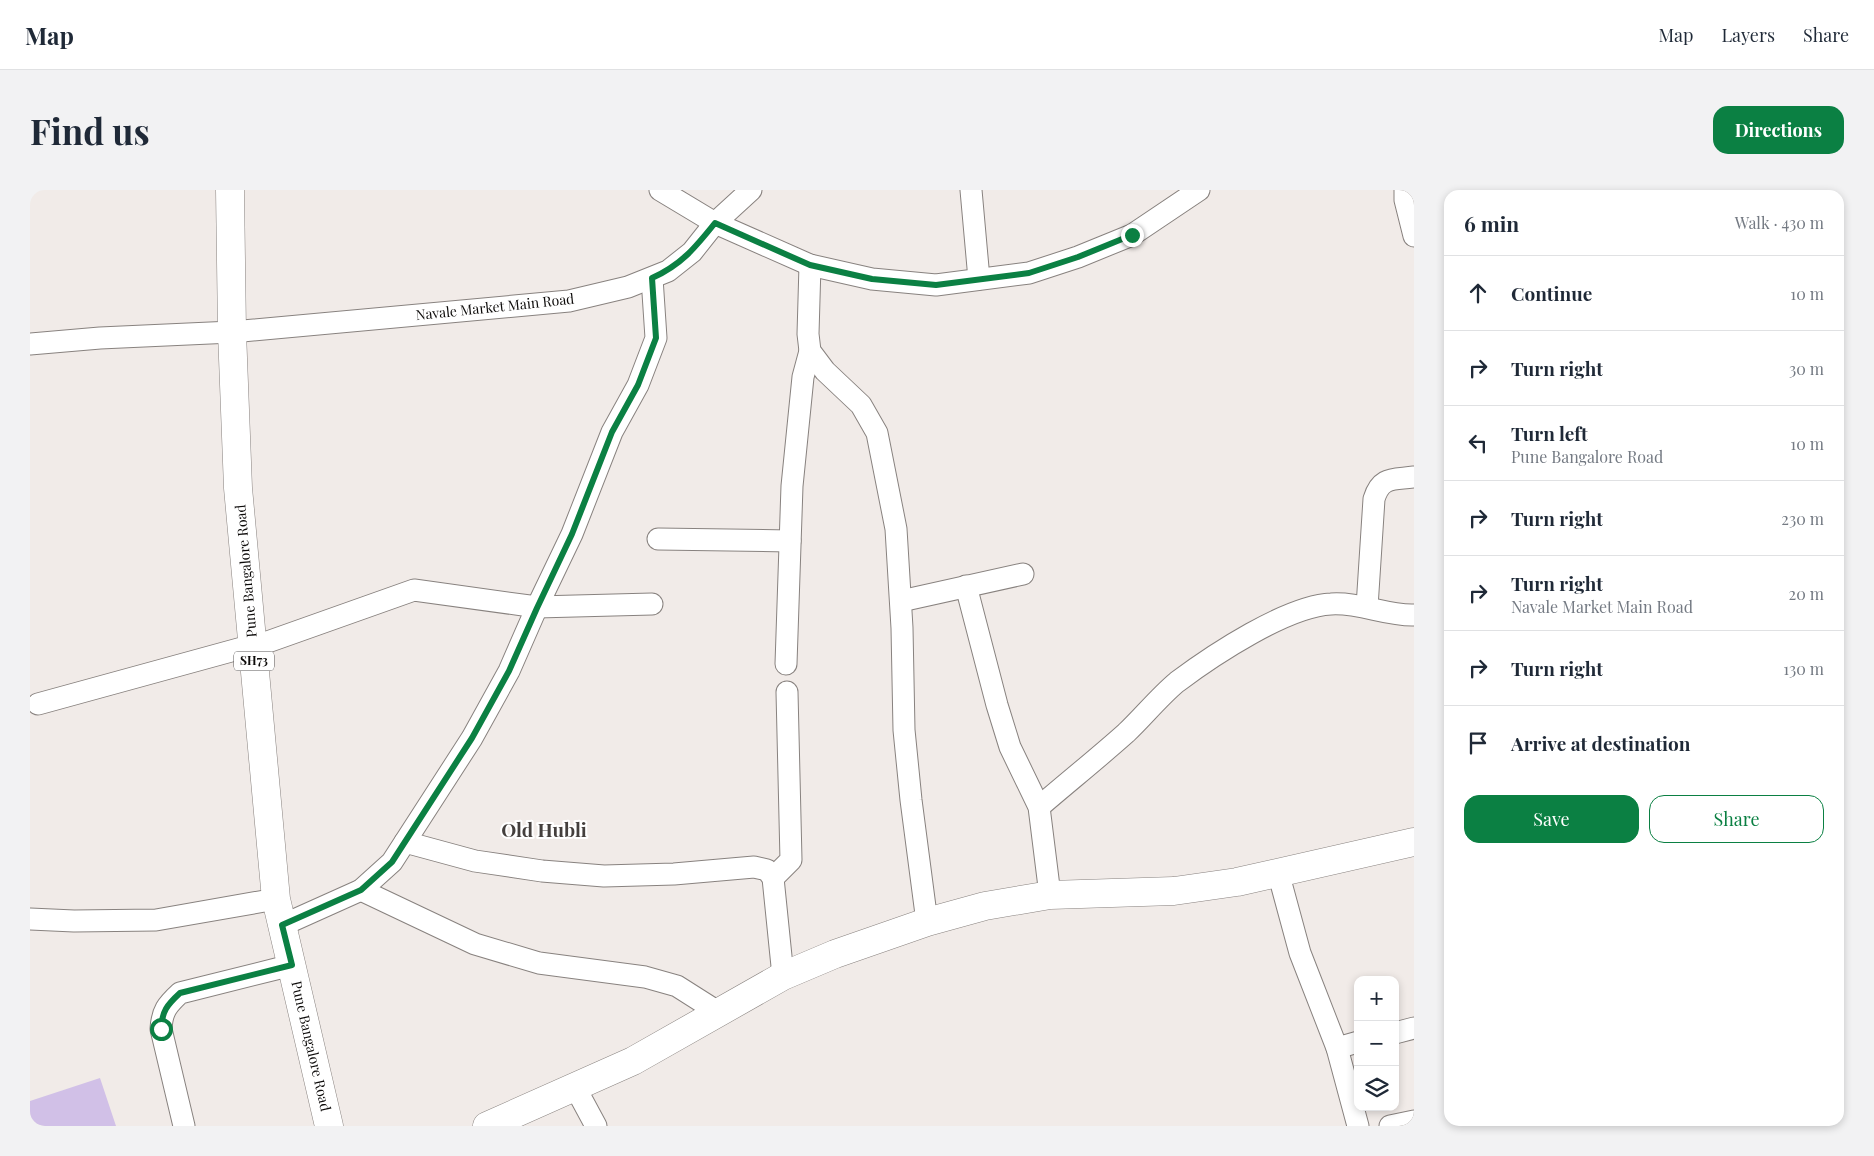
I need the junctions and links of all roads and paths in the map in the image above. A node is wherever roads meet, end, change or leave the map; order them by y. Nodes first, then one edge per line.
1 (230, 190) edge
2 (660, 190) edge
3 (751, 190) edge
4 (970, 190) edge
5 (1199, 190) edge
6 (1405, 190) edge
7 (715, 223) junction
8 (1414, 236) edge
9 (810, 265) junction
10 (652, 278) junction
11 (979, 279) junction
12 (232, 332) junction
13 (30, 344) edge
14 (810, 350) junction
15 (1414, 478) edge
16 (658, 539) dead end
17 (790, 541) junction
18 (1023, 574) dead end
19 (966, 586) junction
20 (901, 602) junction
21 (652, 604) dead end
22 (1367, 607) junction
23 (537, 608) junction
24 (1414, 615) edge
25 (253, 645) junction
26 (786, 664) dead end
27 (788, 692) dead end
28 (38, 704) dead end
29 (1039, 807) junction
30 (405, 842) junction
31 (1414, 842) edge
32 (1278, 872) junction
33 (773, 878) junction
34 (361, 890) junction
35 (1050, 895) junction
36 (276, 899) junction
37 (30, 919) edge
38 (927, 922) junction
39 (282, 925) junction
40 (292, 965) junction
41 (783, 976) junction
42 (718, 1012) junction
43 (1414, 1028) edge
44 (1399, 1032) edge
45 (1354, 1043) edge
46 (1337, 1048) junction
47 (575, 1087) junction
48 (1414, 1120) edge
49 (184, 1126) edge
50 (329, 1126) edge
51 (487, 1126) edge
52 (596, 1126) edge
53 (1358, 1126) edge
54 (1390, 1126) edge

1 - 12 street, Pune Bangalore Road / SH73
2 - 7 street
3 - 7 street, Navale Market Main Road
4 - 11 street
5 - 11 street
6 - 8 street
7 - 9 street
7 - 10 street, Navale Market Main Road
9 - 11 street
9 - 14 street
10 - 12 street, Navale Market Main Road
10 - 23 street
12 - 13 street, Navale Market Main Road
12 - 25 street, Pune Bangalore Road / SH73
14 - 17 street
14 - 20 street
15 - 22 street
16 - 17 street
17 - 26 street
18 - 19 street
19 - 20 street
19 - 29 street
20 - 38 street
21 - 23 street
22 - 24 street
22 - 29 street
23 - 25 street
23 - 30 street
25 - 28 street
25 - 36 street, Pune Bangalore Road / SH73
27 - 33 street
29 - 35 street
30 - 33 street
30 - 34 street
31 - 32 street
32 - 35 street
32 - 46 street
33 - 41 street
34 - 39 street
34 - 42 street
35 - 38 street
36 - 37 street
36 - 39 street, Pune Bangalore Road / SH73
38 - 41 street
39 - 40 street, Pune Bangalore Road / SH73
40 - 49 street
40 - 50 street, Pune Bangalore Road / SH73
41 - 42 street
42 - 47 street
43 - 44 street
45 - 46 street
46 - 53 street
47 - 51 street
47 - 52 street
48 - 54 street

